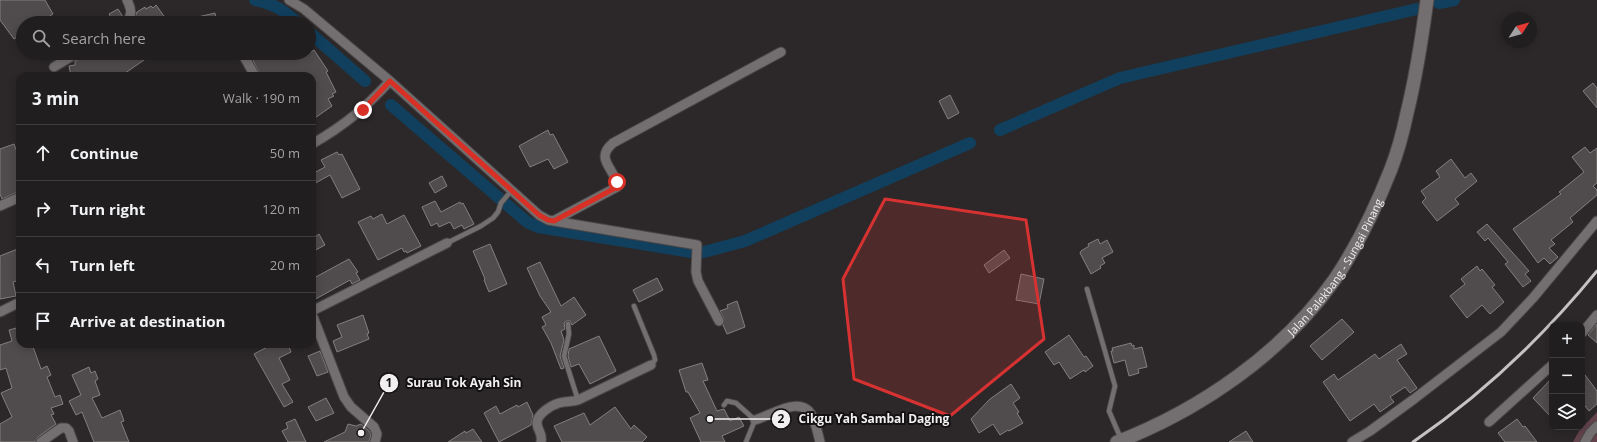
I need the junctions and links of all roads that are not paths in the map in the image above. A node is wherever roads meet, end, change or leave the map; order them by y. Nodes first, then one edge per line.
1 (127, 0) edge
2 (289, 0) edge
3 (1427, 0) edge
4 (130, 16) edge
5 (312, 16) edge
6 (316, 20) edge
7 (782, 52) dead end
8 (66, 60) edge
9 (246, 60) edge
10 (54, 67) dead end
11 (253, 72) edge
12 (387, 84) junction
13 (316, 142) edge
14 (510, 193) junction
15 (16, 199) edge
16 (0, 206) edge
17 (554, 221) junction
18 (1597, 221) edge
19 (447, 243) joint
20 (1087, 289) dead end
21 (16, 304) edge
22 (634, 306) dead end
23 (316, 309) edge
24 (0, 312) edge
25 (1597, 315) edge
26 (719, 321) dead end
27 (316, 324) edge
28 (568, 324) dead end
29 (1585, 329) edge
30 (651, 365) joint
31 (1549, 368) edge
32 (578, 400) junction
33 (724, 405) dead end
34 (755, 420) junction
35 (1489, 422) dead end
36 (1597, 426) edge
37 (1119, 441) edge
38 (41, 442) edge
39 (73, 442) edge
40 (375, 442) edge
41 (540, 442) edge
42 (746, 442) edge
43 (820, 442) edge
44 (1352, 442) edge
45 (1585, 442) edge

1 - 4 street
2 - 5 street
3 - 37 street, Jalan Palekbang - Sungai Pinang
6 - 12 street
7 - 17 street
8 - 10 street
9 - 11 street
12 - 13 street
12 - 14 street
14 - 17 street
14 - 19 lane
15 - 16 street
17 - 26 street
18 - 44 street
19 - 23 street
20 - 37 lane
21 - 24 street
22 - 30 lane
25 - 29 street
27 - 40 street
28 - 32 lane
30 - 32 street
31 - 35 street
32 - 41 street
33 - 34 lane
34 - 42 lane
34 - 43 street
36 - 45 street
38 - 39 street

